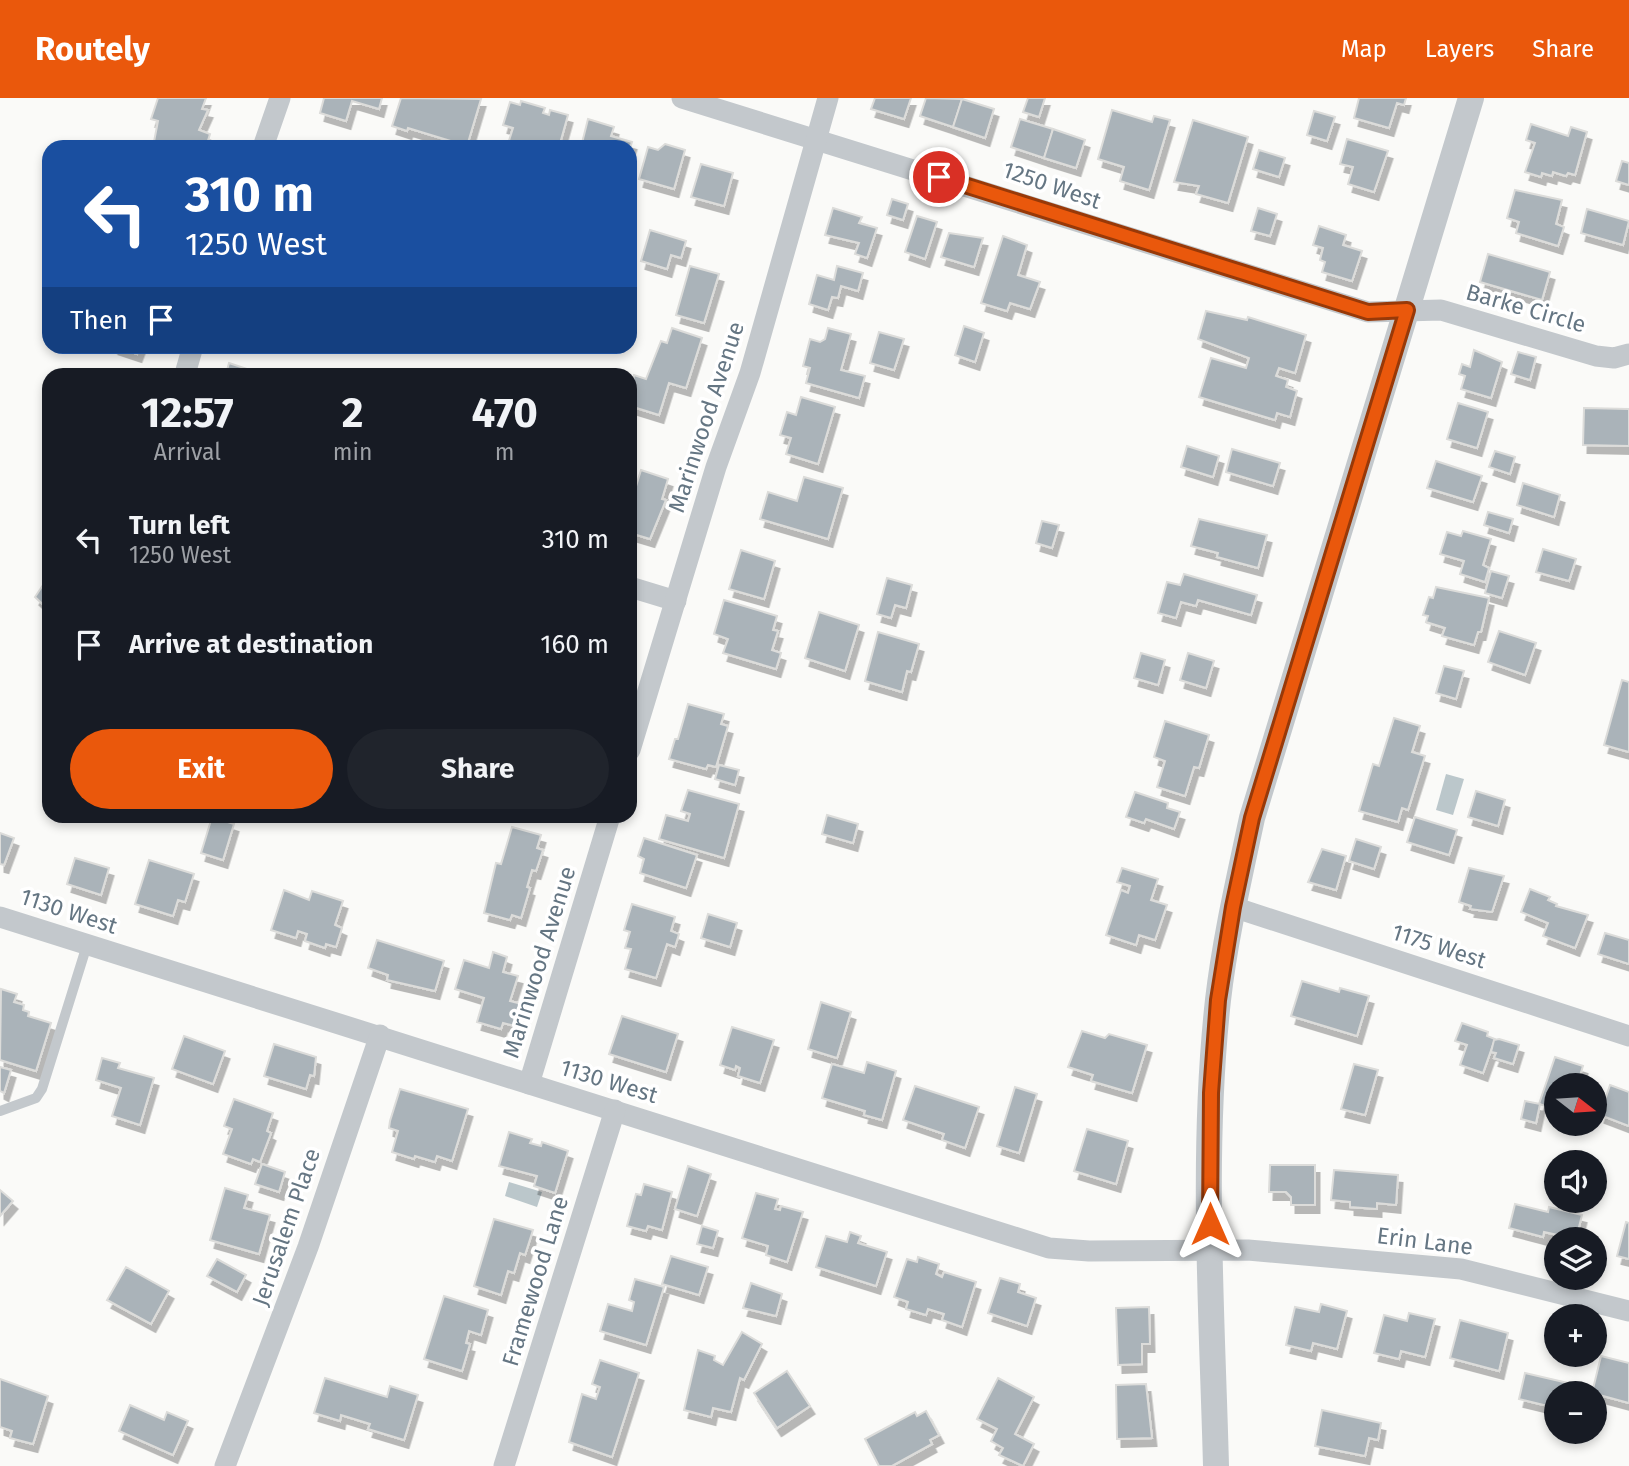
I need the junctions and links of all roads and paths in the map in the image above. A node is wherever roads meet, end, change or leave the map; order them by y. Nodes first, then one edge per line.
1 (281, 98) edge
2 (682, 98) edge
3 (828, 98) edge
4 (1471, 98) edge
5 (266, 140) edge
6 (817, 140) junction
7 (1407, 310) junction
8 (1629, 354) edge
9 (637, 589) edge
10 (676, 601) junction
11 (637, 727) edge
12 (608, 823) edge
13 (1233, 907) junction
14 (0, 917) edge
15 (87, 945) junction
16 (380, 1035) junction
17 (1629, 1036) edge
18 (530, 1083) junction
19 (0, 1111) edge
20 (615, 1111) junction
21 (1210, 1250) junction
22 (1629, 1311) edge
23 (225, 1466) edge
24 (504, 1466) edge
25 (1216, 1466) edge

1 - 5 street
2 - 6 street, 1250 West
3 - 6 street, Marinwood Avenue
4 - 7 street
6 - 7 street, 1250 West
6 - 10 street, Marinwood Avenue
7 - 8 street, Barke Circle
7 - 13 street
9 - 10 street
10 - 11 street, Marinwood Avenue
12 - 18 street, Marinwood Avenue
13 - 17 street, 1175 West
13 - 21 street
14 - 15 street, 1130 West
15 - 16 street, 1130 West
15 - 19 lane
16 - 18 street, 1130 West
16 - 23 street, Jerusalem Place
18 - 20 street, 1130 West
20 - 21 street, 1130 West
20 - 24 street, Framewood Lane
21 - 22 street, Erin Lane
21 - 25 street

